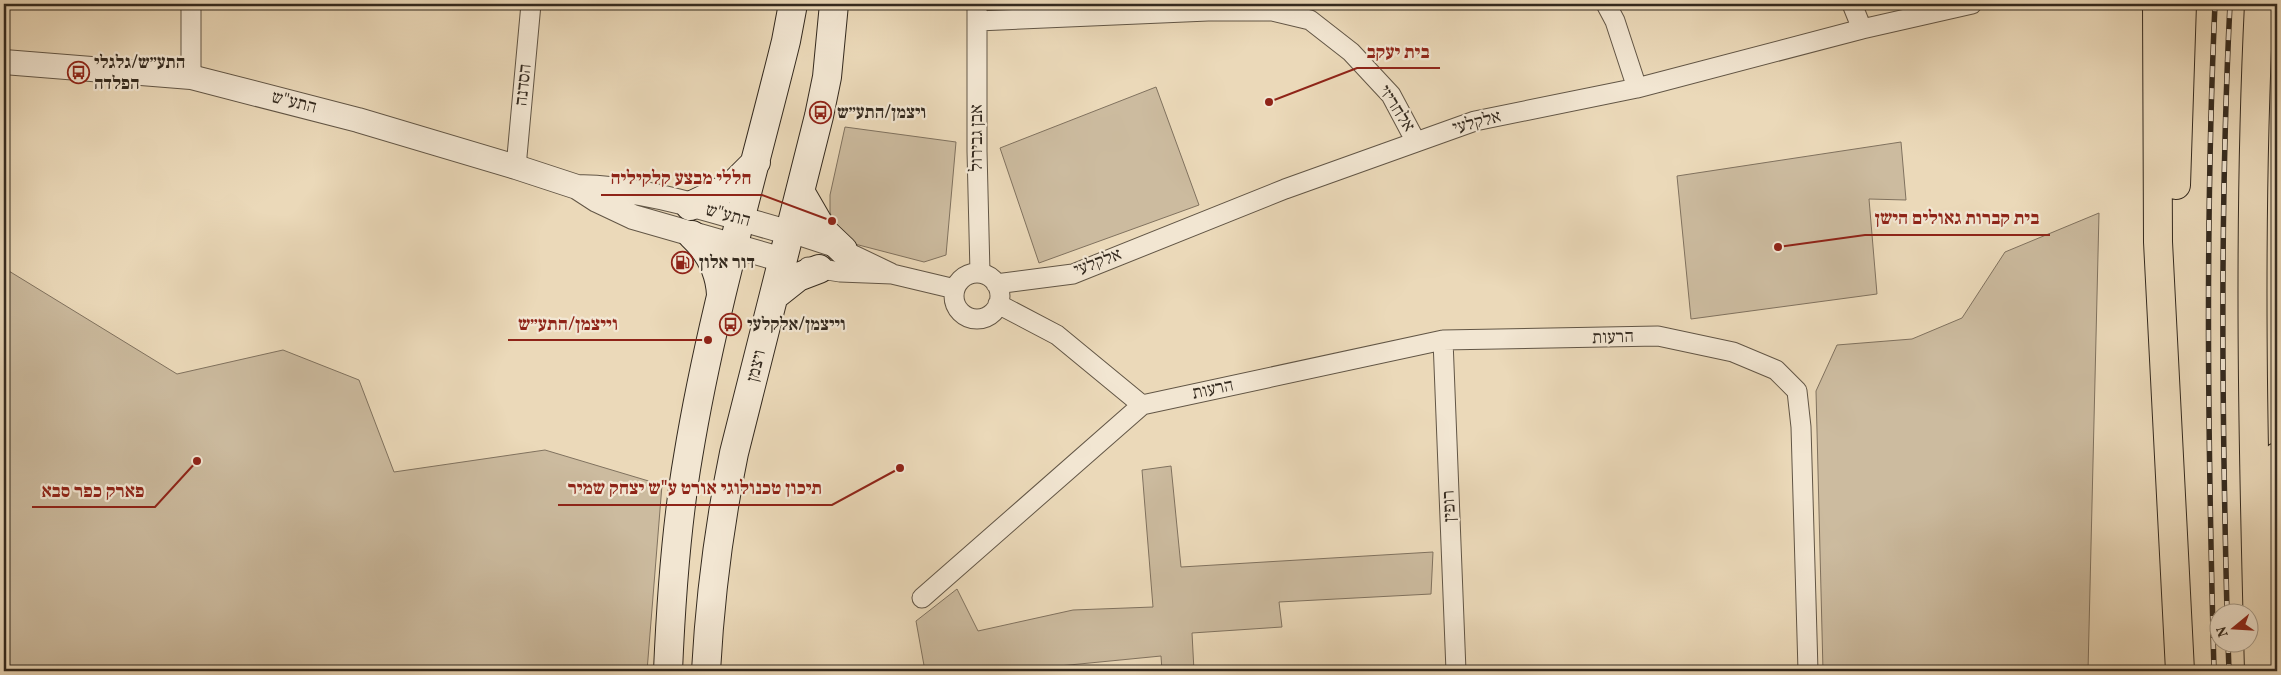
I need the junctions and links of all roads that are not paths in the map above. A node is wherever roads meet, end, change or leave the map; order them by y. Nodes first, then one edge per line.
1 (191, 4) edge
2 (531, 4) edge
3 (794, 4) edge
4 (834, 4) edge
5 (1606, 4) edge
6 (1852, 4) edge
7 (1972, 4) edge
8 (2157, 4) edge
9 (2182, 4) edge
10 (2259, 4) edge
11 (978, 12) edge
12 (1862, 29) junction
13 (4, 62) edge
14 (191, 77) junction
15 (1637, 88) junction
16 (1416, 142) junction
17 (756, 160) junction
18 (516, 167) junction
19 (577, 187) junction
20 (801, 193) junction
21 (690, 206) junction
22 (741, 220) junction
23 (791, 233) junction
24 (692, 235) junction
25 (734, 247) junction
26 (843, 250) junction
27 (783, 260) junction
28 (819, 270) junction
29 (980, 273) junction
30 (892, 274) junction
31 (996, 284) junction
32 (955, 289) junction
33 (774, 296) junction
34 (721, 297) junction
35 (998, 304) junction
36 (1443, 340) junction
37 (1142, 405) junction
38 (2277, 457) edge
39 (922, 598) dead end
40 (668, 671) edge
41 (706, 671) edge
42 (1456, 671) edge
43 (1808, 671) edge
44 (2181, 671) edge
45 (2259, 671) edge
46 (2271, 671) edge

1 - 14 street
2 - 18 street, הסדנה
3 - 17 main road
4 - 20 main road, ויצמן
5 - 15 street
6 - 12 street
7 - 12 street, אלקלעי
8 - 44 highway
9 - 44 highway
10 - 45 highway
11 - 16 street, אלחריזי
11 - 29 street, אבן גבירול
12 - 15 street, אלקלעי
13 - 14 street, התע"ש
14 - 18 street, התע"ש
15 - 16 street, אלקלעי
16 - 31 street, אלקלעי
17 - 21 main road
17 - 22 main road
18 - 19 street, התע"ש
19 - 21 street, התע"ש
19 - 24 street, התע"ש
20 - 23 main road, ויצמן
20 - 26 main road
21 - 22 street, התע"ש
22 - 23 street, התע"ש
22 - 25 main road
23 - 26 street
23 - 27 main road, ויצמן
24 - 25 street, התע"ש
24 - 34 main road
25 - 27 street
25 - 34 main road
26 - 30 street
27 - 28 street
27 - 33 main road, ויצמן
28 - 30 street
28 - 33 main road
29 - 31 street
29 - 32 street
30 - 32 street
31 - 35 street
32 - 35 street
33 - 41 main road, ויצמן
34 - 40 main road
35 - 37 street
36 - 37 street, הרעות
36 - 42 street, רופין
36 - 43 street, הרעות
37 - 39 street, הרעות
38 - 46 highway

